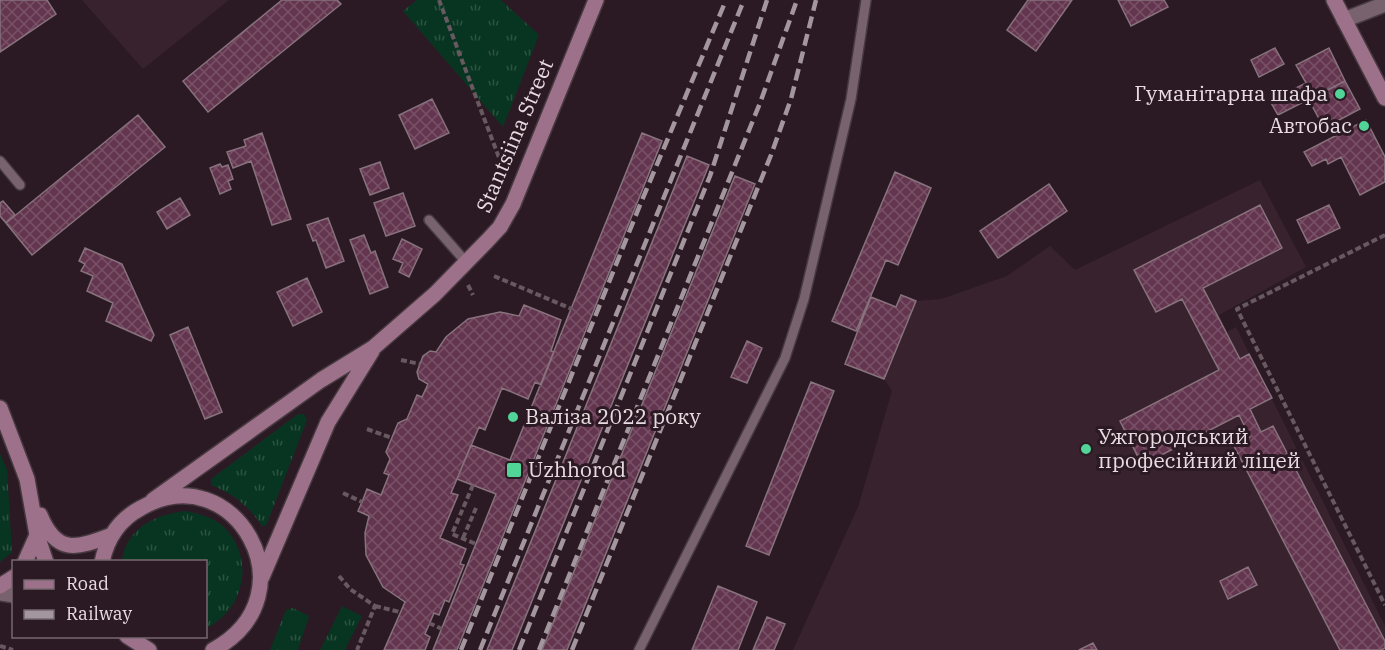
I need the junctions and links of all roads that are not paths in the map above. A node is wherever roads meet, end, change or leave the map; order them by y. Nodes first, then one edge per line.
1 (596, 0) edge
2 (866, 0) edge
3 (1334, 0) edge
4 (1385, 4) edge
5 (1344, 20) junction
6 (1385, 98) edge
7 (0, 161) edge
8 (20, 184) dead end
9 (429, 220) dead end
10 (466, 262) junction
11 (373, 348) junction
12 (0, 408) edge
13 (153, 501) junction
14 (34, 505) junction
15 (37, 535) junction
16 (112, 535) junction
17 (25, 560) edge
18 (46, 560) edge
19 (102, 560) edge
20 (262, 577) junction
21 (130, 638) edge
22 (149, 650) edge
23 (213, 650) edge
24 (639, 650) edge

1 - 10 main road, Stantsiina Street
2 - 24 lane
3 - 5 main road
4 - 5 street
5 - 6 main road
7 - 8 lane
9 - 10 lane
10 - 11 main road, Stantsiina Street
11 - 13 main road, Stantsiina Street
11 - 20 main road, Stantsiina Street
12 - 14 main road
13 - 16 main road, Stantsiina Street
13 - 20 main road
14 - 15 main road
14 - 16 main road
15 - 17 main road
15 - 18 main road
16 - 19 main road
20 - 23 main road
21 - 22 main road

